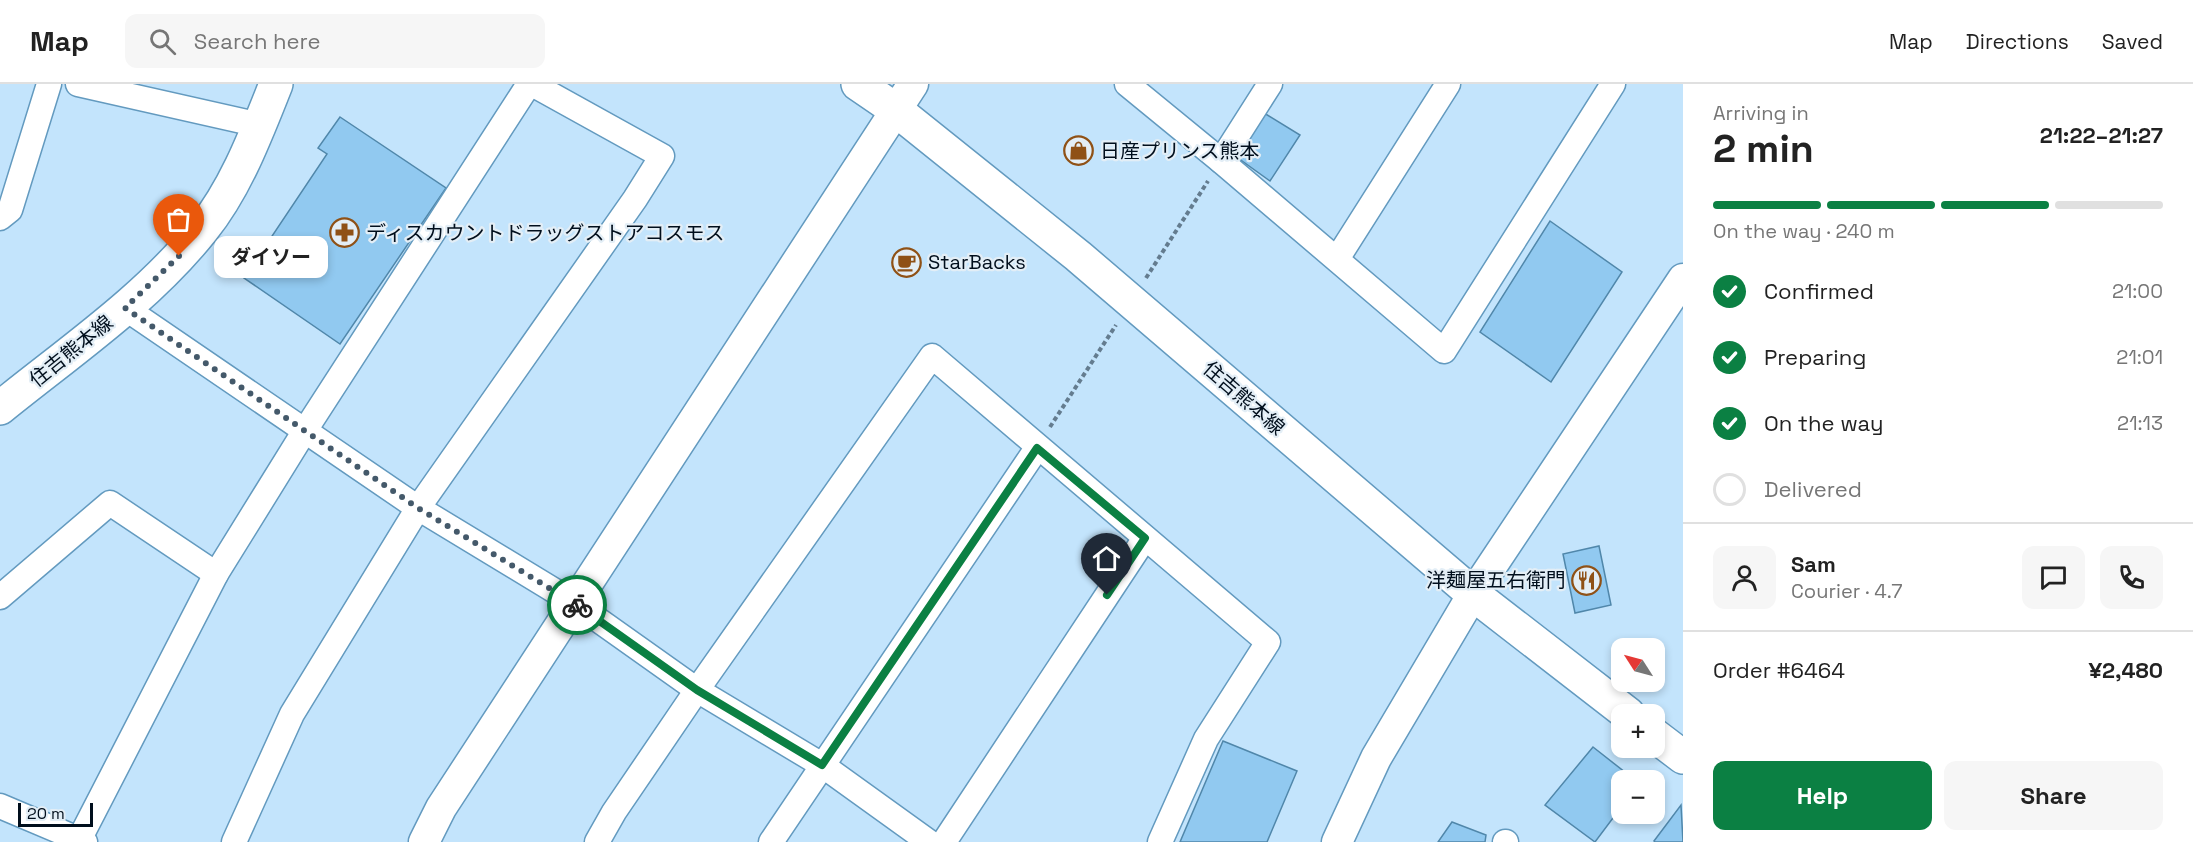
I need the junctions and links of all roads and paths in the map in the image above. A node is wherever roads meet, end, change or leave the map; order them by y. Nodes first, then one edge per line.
1 (49, 84) edge
2 (78, 84) edge
3 (276, 84) edge
4 (530, 84) edge
5 (858, 84) edge
6 (1127, 84) edge
7 (1270, 84) edge
8 (1448, 84) edge
9 (1613, 84) edge
10 (904, 97) edge
11 (260, 125) junction
12 (1221, 160) junction
13 (0, 218) edge
14 (1337, 259) junction
15 (1683, 279) edge
16 (125, 308) junction
17 (0, 408) edge
18 (304, 432) junction
19 (1037, 448) junction
20 (418, 508) junction
21 (1145, 538) junction
22 (216, 574) junction
23 (1473, 594) junction
24 (0, 597) edge
25 (573, 602) junction
26 (697, 690) junction
27 (1615, 704) edge
28 (1665, 743) edge
29 (1683, 757) edge
30 (822, 765) junction
31 (0, 806) edge
32 (81, 841) edge
33 (234, 842) edge
34 (423, 842) edge
35 (597, 842) edge
36 (771, 842) edge
37 (929, 842) edge
38 (944, 842) edge
39 (1160, 842) edge
40 (1336, 842) edge

1 - 13 street
2 - 11 street
3 - 11 main road, 住吉熊本線
4 - 18 street
4 - 20 street
5 - 10 main road, 住吉熊本線
6 - 12 street
7 - 12 street
8 - 14 street
9 - 14 street
10 - 23 main road, 住吉熊本線
10 - 25 street
11 - 16 main road, 住吉熊本線
12 - 14 street
15 - 23 street
16 - 17 main road, 住吉熊本線
16 - 18 street
18 - 20 street
18 - 22 street
19 - 21 street
19 - 26 street
19 - 30 street
20 - 25 street
20 - 33 street
21 - 38 street
21 - 39 street
22 - 24 street
22 - 32 street
23 - 27 main road, 住吉熊本線
23 - 40 street
25 - 26 street
25 - 34 street
26 - 30 street
26 - 35 street
28 - 29 main road
30 - 36 street
30 - 37 street
31 - 32 street

